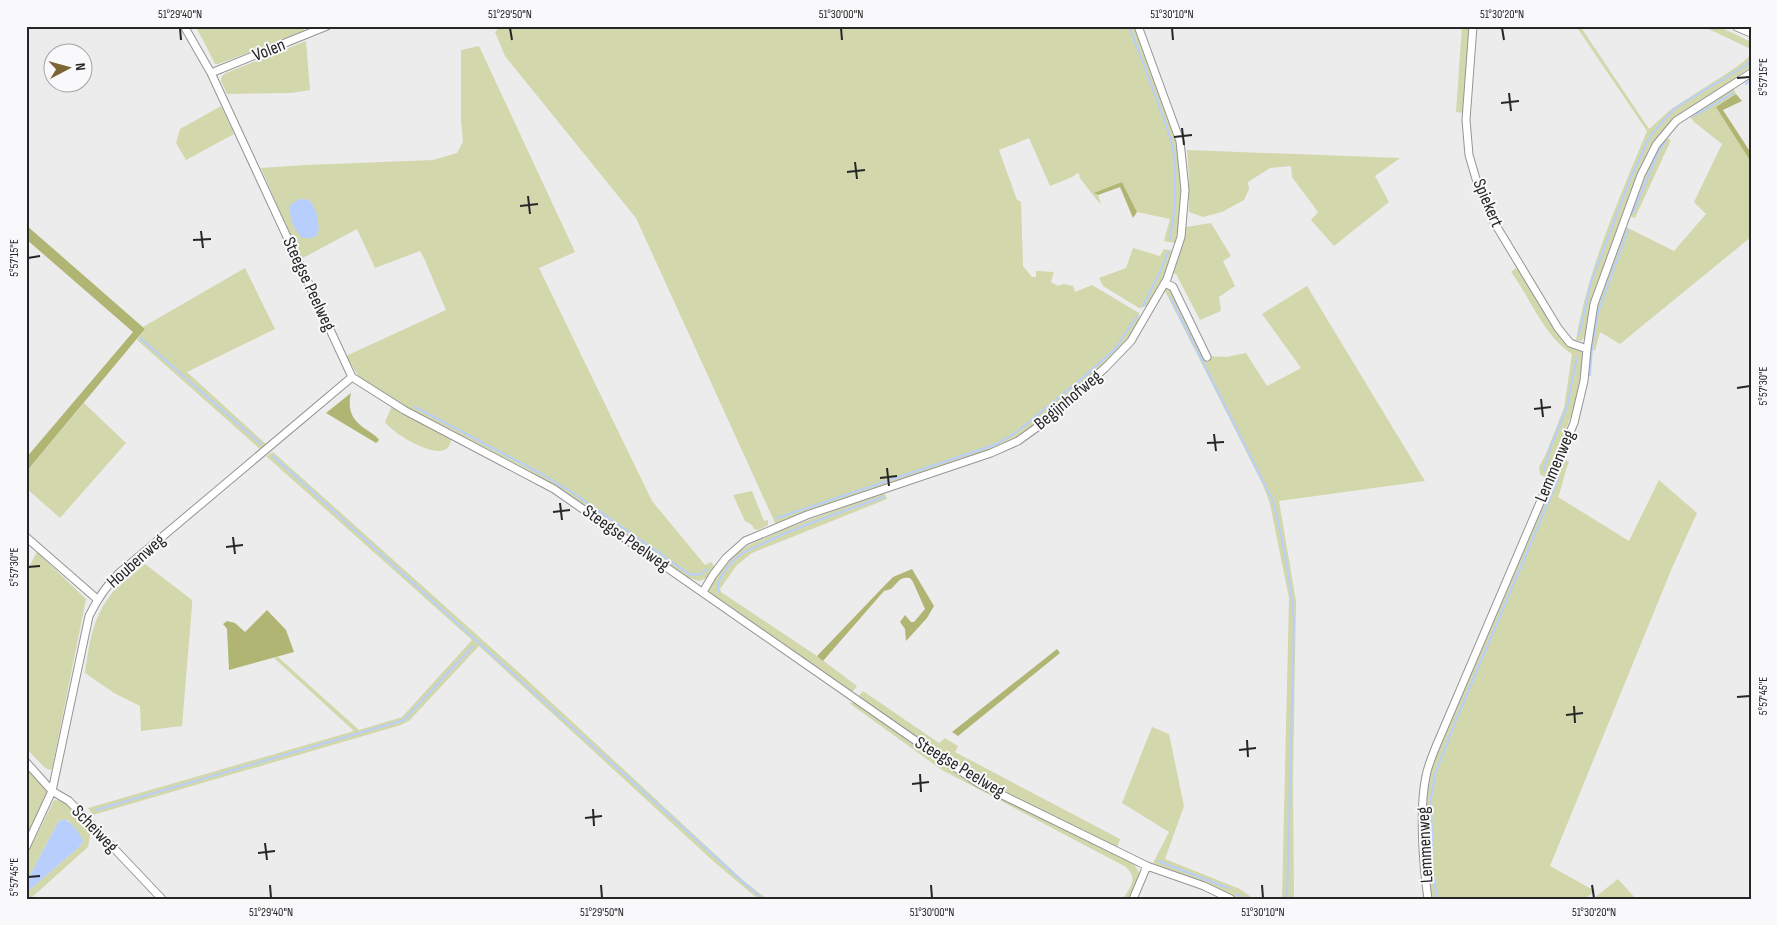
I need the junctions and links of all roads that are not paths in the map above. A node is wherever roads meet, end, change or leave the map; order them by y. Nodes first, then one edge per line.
1 (184, 26) edge
2 (327, 26) edge
3 (1138, 26) edge
4 (1473, 26) edge
5 (1737, 26) edge
6 (1751, 32) edge
7 (1751, 72) edge
8 (211, 73) junction
9 (1166, 283) junction
10 (1587, 349) junction
11 (1207, 357) dead end
12 (352, 377) junction
13 (26, 537) edge
14 (703, 592) junction
15 (97, 599) junction
16 (26, 762) edge
17 (52, 791) junction
18 (26, 847) edge
19 (1147, 866) junction
20 (162, 899) edge
21 (1133, 899) edge
22 (1231, 899) edge
23 (1428, 899) edge

1 - 8 street, Steegse Peelweg
2 - 8 street, Volen
3 - 9 street, Begijnhofweg
4 - 10 street, Spiekert
5 - 6 street
7 - 10 street, Lemmenweg
8 - 12 street, Steegse Peelweg
9 - 11 street
9 - 14 street, Begijnhofweg
10 - 23 street, Lemmenweg
12 - 14 street, Steegse Peelweg
12 - 15 street, Houbenweg
13 - 15 street
14 - 19 street, Steegse Peelweg
15 - 17 street, Houbenweg
16 - 17 street, Scheiweg
17 - 18 street, Houbenweg
17 - 20 street, Scheiweg
19 - 21 street
19 - 22 street, Steegse Peelweg

